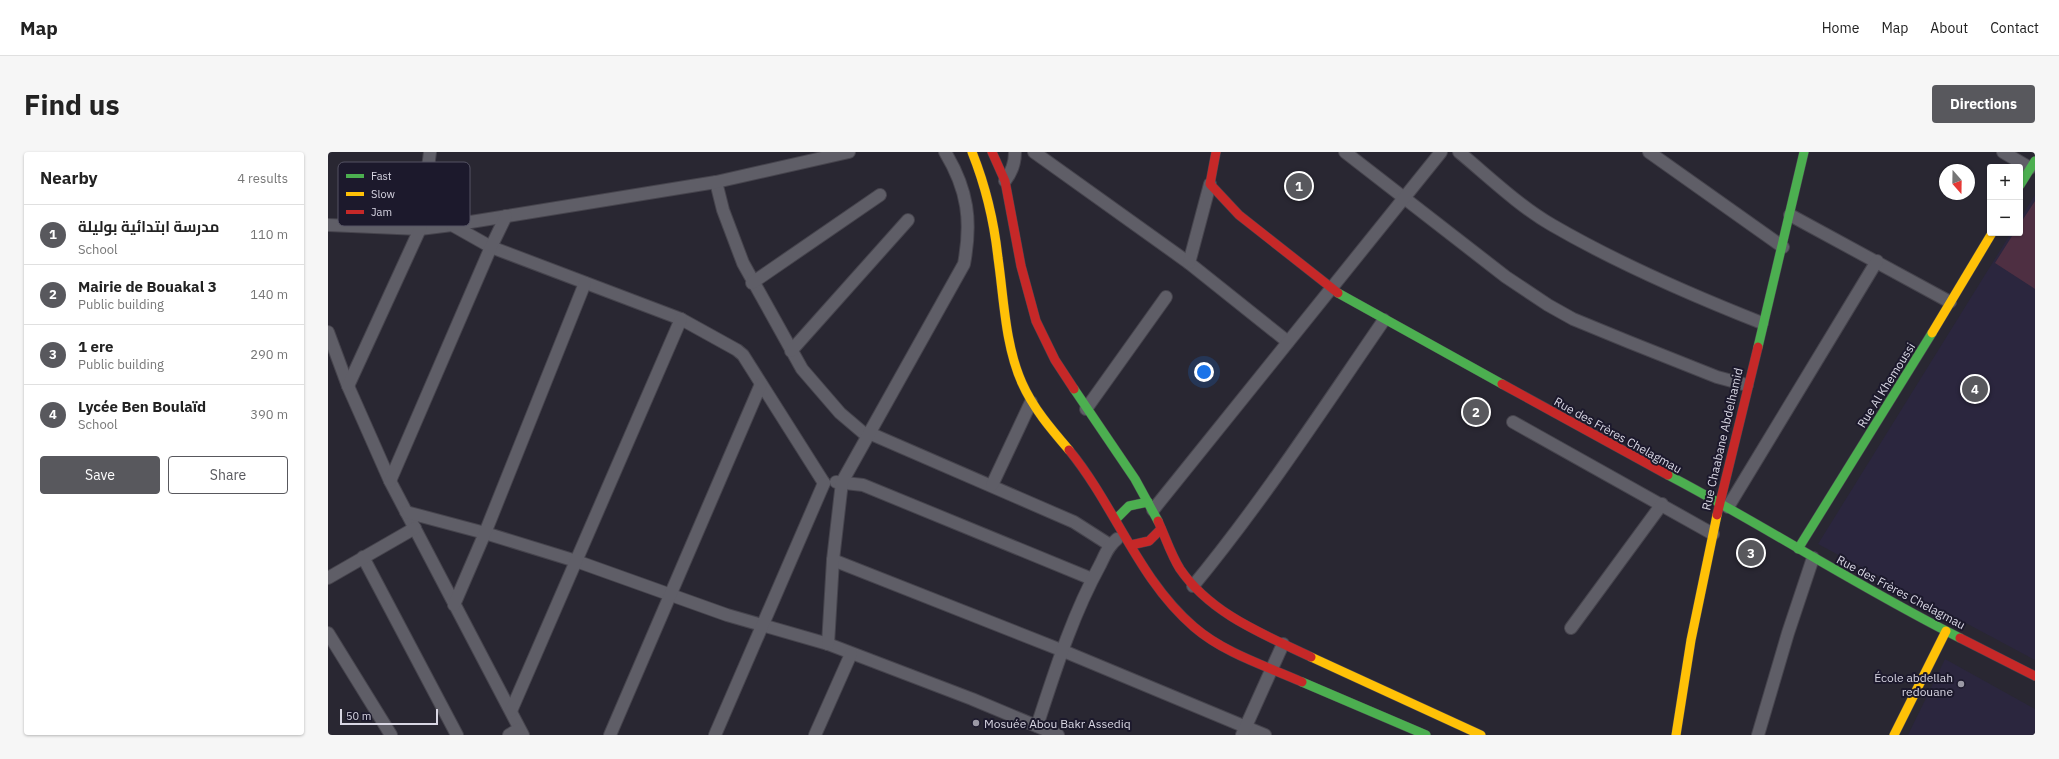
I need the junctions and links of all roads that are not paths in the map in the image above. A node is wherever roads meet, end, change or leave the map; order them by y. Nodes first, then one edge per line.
1 (430, 152) edge
2 (849, 152) edge
3 (945, 152) edge
4 (972, 152) edge
5 (992, 152) edge
6 (1015, 152) edge
7 (1034, 152) edge
8 (1216, 152) edge
9 (1345, 152) edge
10 (1442, 152) edge
11 (1459, 152) edge
12 (2003, 152) edge
13 (1656, 154) edge
14 (1801, 154) edge
15 (429, 162) edge
16 (2033, 165) edge
17 (2023, 180) edge
18 (1005, 181) junction
19 (716, 182) junction
20 (1210, 184) junction
21 (880, 195) dead end
22 (1405, 198) junction
23 (1790, 215) junction
24 (506, 216) junction
25 (908, 220) dead end
26 (470, 222) edge
27 (328, 225) edge
28 (338, 225) edge
29 (351, 226) edge
30 (420, 226) edge
31 (444, 226) edge
32 (454, 226) edge
33 (420, 229) junction
34 (1990, 236) edge
35 (491, 247) junction
36 (1783, 247) junction
37 (1877, 261) junction
38 (1189, 263) junction
39 (585, 283) junction
40 (752, 283) junction
41 (1331, 289) junction
42 (1166, 297) dead end
43 (1950, 302) junction
44 (681, 319) junction
45 (1384, 320) junction
46 (1762, 323) junction
47 (329, 336) edge
48 (1288, 342) junction
49 (791, 351) junction
50 (761, 384) junction
51 (1747, 385) junction
52 (348, 386) junction
53 (1031, 402) junction
54 (1086, 408) junction
55 (1513, 422) dead end
56 (868, 435) junction
57 (390, 481) junction
58 (842, 482) junction
59 (824, 483) junction
60 (992, 485) junction
61 (1662, 504) junction
62 (1723, 505) junction
63 (1150, 506) junction
64 (406, 512) junction
65 (1116, 519) junction
66 (415, 528) junction
67 (1161, 529) junction
68 (485, 533) junction
69 (1124, 534) junction
70 (1713, 534) junction
71 (1110, 545) junction
72 (1130, 545) junction
73 (1798, 549) junction
74 (363, 557) junction
75 (1813, 558) junction
76 (833, 560) junction
77 (576, 561) junction
78 (328, 578) edge
79 (1092, 579) junction
80 (1192, 586) junction
81 (670, 594) junction
82 (454, 605) junction
83 (762, 625) junction
84 (1571, 628) dead end
85 (1946, 631) junction
86 (328, 633) edge
87 (828, 644) junction
88 (1283, 644) junction
89 (1061, 650) junction
90 (851, 654) junction
91 (1272, 667) junction
92 (2035, 676) edge
93 (511, 711) junction
94 (1037, 726) junction
95 (1244, 731) edge
96 (517, 733) edge
97 (391, 735) edge
98 (457, 735) edge
99 (610, 735) edge
100 (715, 735) edge
101 (815, 735) edge
102 (1058, 735) edge
103 (1266, 735) edge
104 (1426, 735) edge
105 (1481, 735) edge
106 (1676, 735) edge
107 (1758, 735) edge
108 (1894, 735) edge

1 - 15 street
2 - 19 street
3 - 56 street
4 - 53 main road
5 - 18 main road
6 - 18 street
7 - 38 street
8 - 20 main road
9 - 22 street
10 - 22 street
11 - 46 street
12 - 16 street
13 - 36 street
14 - 23 main road, Rue Chaabane Abdelhamid
16 - 17 main road
18 - 54 main road
19 - 24 street
19 - 40 street
20 - 38 street
20 - 41 main road, Rue des Frères Chelagmau
21 - 40 street
22 - 41 street
22 - 51 street
23 - 36 main road, Rue Chaabane Abdelhamid
23 - 37 street
24 - 26 street
24 - 35 street
25 - 49 street
27 - 28 street
29 - 33 street
30 - 33 street
31 - 33 street
32 - 35 street
33 - 52 street
34 - 43 main road, Rue Al Khemoussi
35 - 39 street
35 - 57 street
36 - 46 main road, Rue Chaabane Abdelhamid
37 - 43 street
37 - 62 street
38 - 48 street
39 - 44 street
39 - 68 street
40 - 49 street
41 - 45 main road, Rue des Frères Chelagmau
41 - 48 street
42 - 54 street
43 - 73 main road, Rue Al Khemoussi
44 - 50 street
44 - 77 street
45 - 62 main road, Rue des Frères Chelagmau
45 - 80 street
46 - 51 main road, Rue Chaabane Abdelhamid
47 - 52 street
48 - 63 street
49 - 56 street
50 - 59 street
50 - 81 street
51 - 62 main road, Rue Chaabane Abdelhamid
52 - 57 street
53 - 60 street
53 - 65 main road
54 - 63 main road
55 - 61 street
56 - 58 street
56 - 60 street
57 - 64 street
58 - 59 street
58 - 76 street
58 - 79 street
59 - 83 street
60 - 71 street
61 - 70 street
61 - 84 street
62 - 70 main road, Rue Chaabane Abdelhamid
62 - 73 main road, Rue des Frères Chelagmau
63 - 65 main road
63 - 67 main road
64 - 66 street
64 - 68 street
65 - 69 main road
66 - 74 street
66 - 82 street
67 - 72 main road
67 - 80 main road
68 - 77 street
68 - 82 street
69 - 71 street
69 - 72 main road
70 - 106 main road, Rue Chaabane Abdelhamid
71 - 79 street
72 - 91 main road
73 - 75 main road, Rue des Frères Chelagmau
74 - 78 street
74 - 98 street
75 - 85 main road, Rue des Frères Chelagmau
75 - 107 street
76 - 87 street
76 - 89 street
77 - 81 street
77 - 93 street
79 - 89 street
80 - 88 main road
81 - 83 street
81 - 99 street
82 - 93 street
83 - 87 street
83 - 100 street
85 - 92 main road, Rue des Frères Chelagmau
85 - 108 main road
86 - 97 street
87 - 90 street
88 - 91 street
88 - 105 main road
89 - 94 street
89 - 95 street
90 - 94 street
90 - 101 street
91 - 95 street
91 - 104 main road
93 - 96 street
94 - 102 street
95 - 103 street

